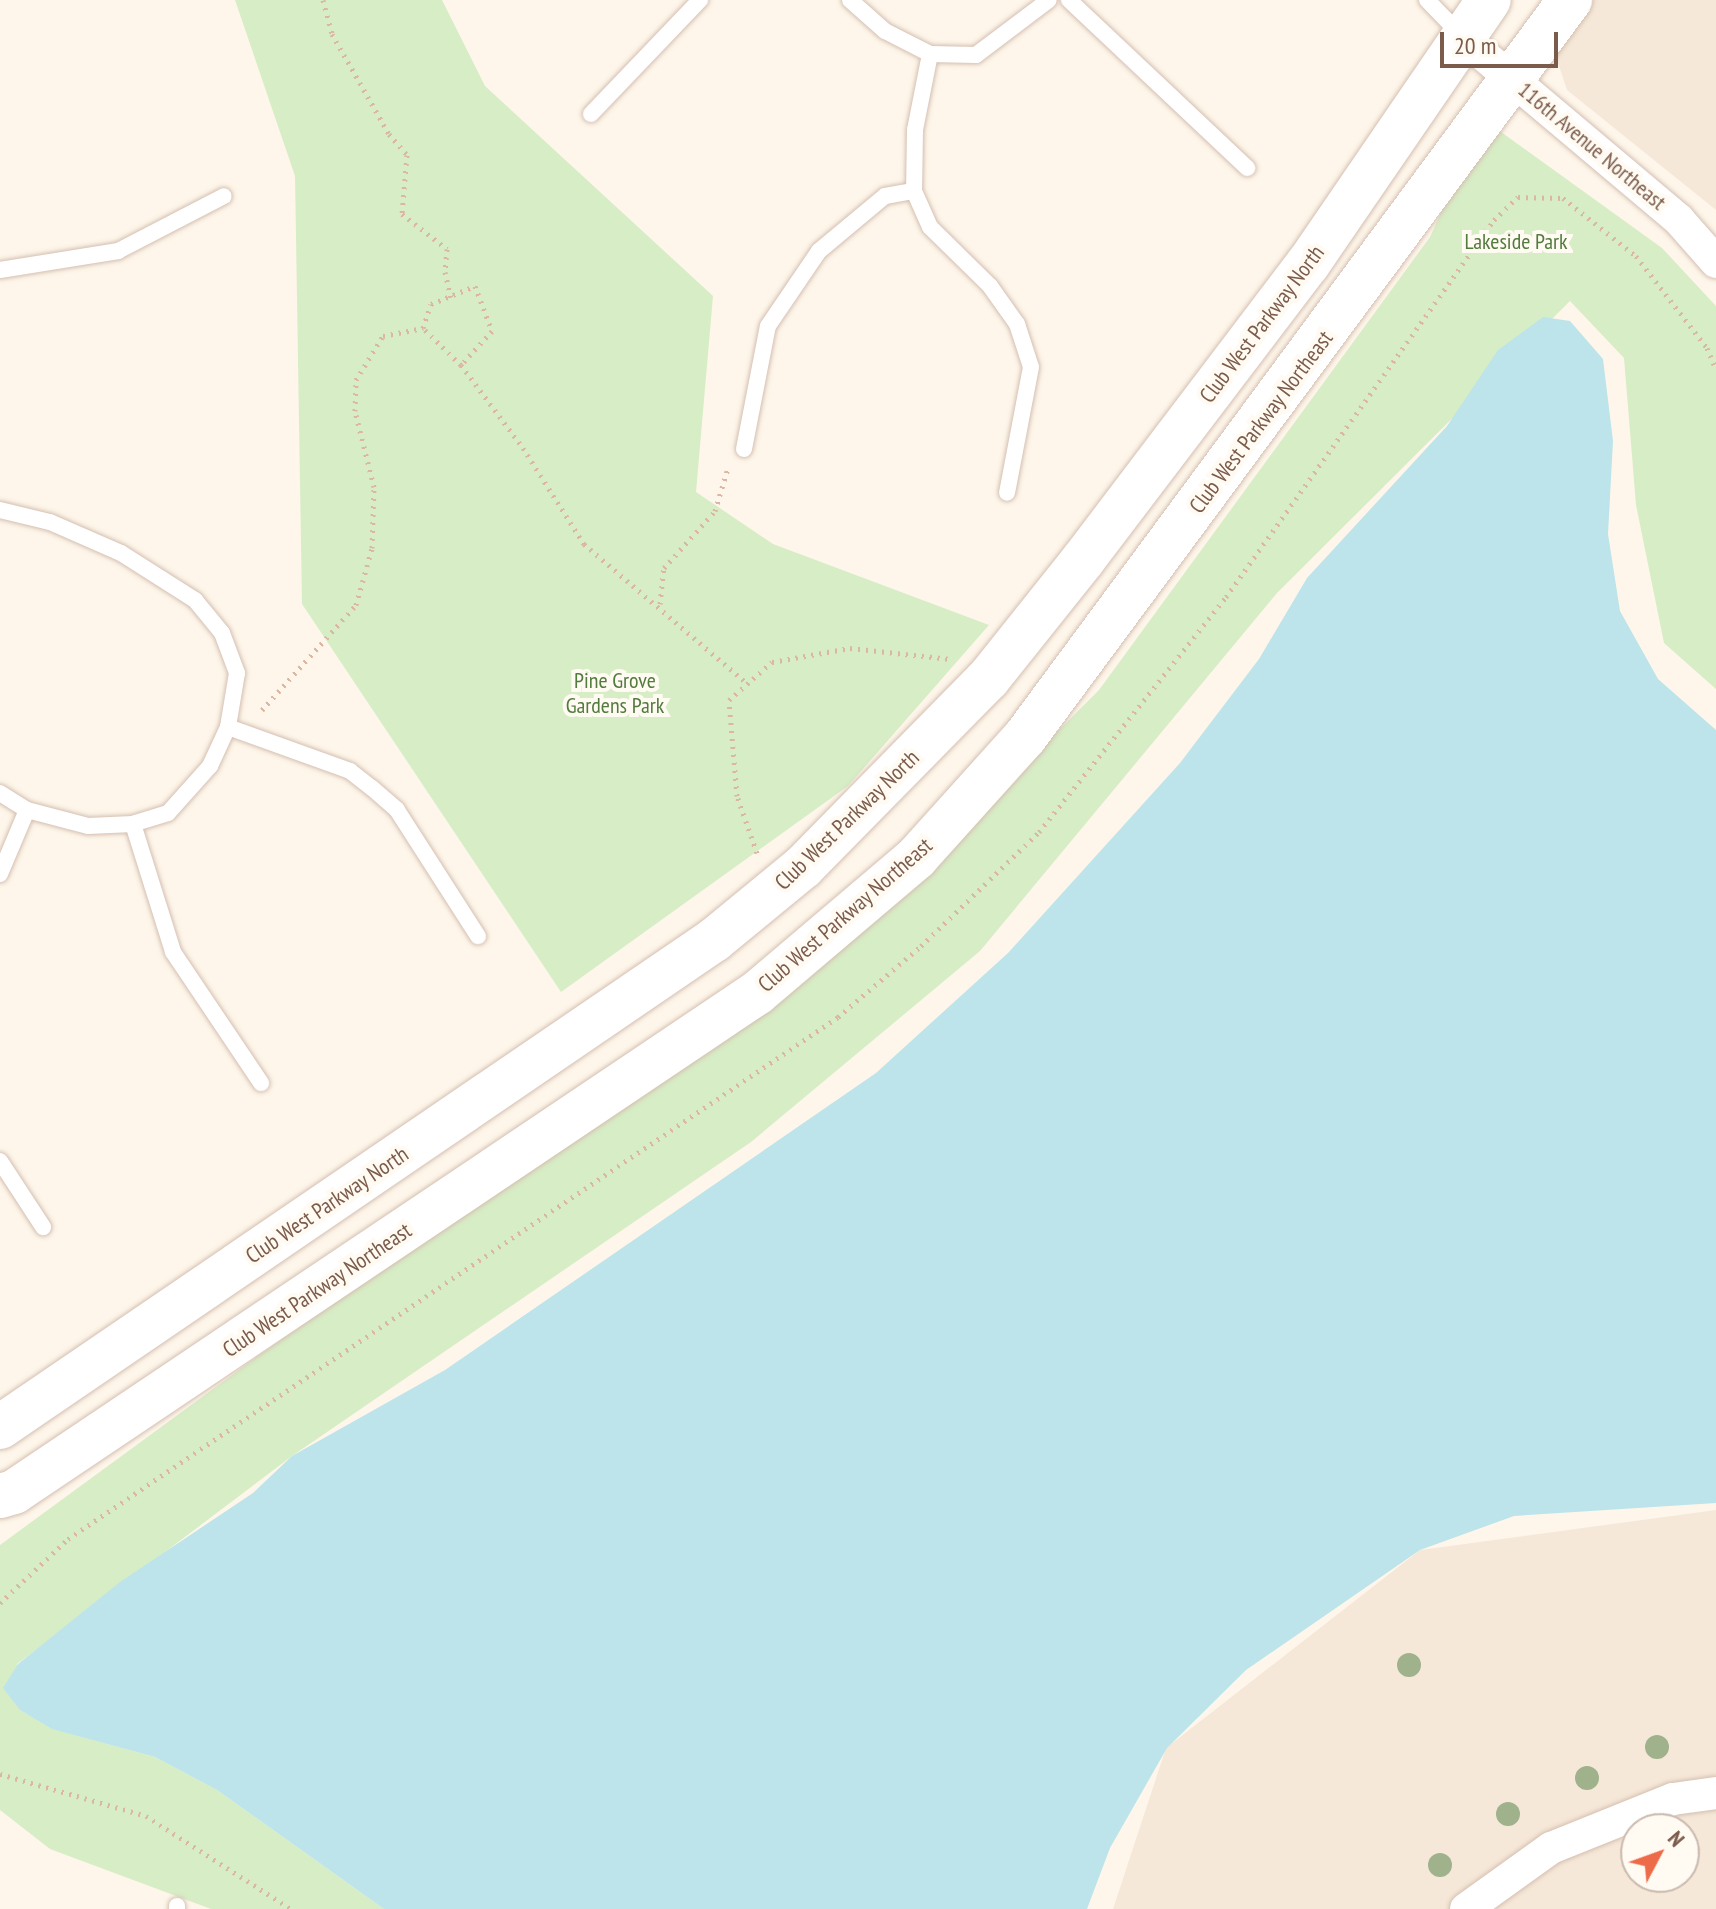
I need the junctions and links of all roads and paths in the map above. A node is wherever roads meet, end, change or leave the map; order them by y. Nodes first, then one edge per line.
1 (323, 0) edge
2 (700, 0) edge
3 (850, 0) edge
4 (1049, 0) edge
5 (1069, 0) edge
6 (1427, 0) edge
7 (1489, 0) edge
8 (1570, 0) edge
9 (1462, 37) junction
10 (930, 54) junction
11 (1513, 78) junction
12 (591, 114) dead end
13 (1247, 168) dead end
14 (914, 191) junction
15 (224, 196) dead end
16 (1518, 197) dead end
17 (1716, 262) edge
18 (0, 270) edge
19 (451, 297) junction
20 (423, 328) junction
21 (461, 365) junction
22 (1716, 369) edge
23 (744, 449) joint
24 (1007, 493) dead end
25 (0, 510) edge
26 (660, 605) junction
27 (959, 660) dead end
28 (748, 684) junction
29 (228, 727) junction
30 (0, 793) edge
31 (27, 810) junction
32 (133, 824) junction
33 (758, 855) dead end
34 (0, 874) edge
35 (478, 936) dead end
36 (261, 1083) dead end
37 (0, 1161) edge
38 (43, 1227) dead end
39 (0, 1427) edge
40 (5, 1485) edge
41 (0, 1774) edge
42 (1716, 1793) edge
43 (291, 1909) edge
44 (1466, 1909) edge

1 - 19 path
2 - 12 lane
3 - 10 lane
4 - 10 lane
5 - 13 lane
6 - 9 lane
7 - 9 street, Club West Parkway North
8 - 11 street, Club West Parkway Northeast
9 - 11 street, 116th Avenue Northeast
9 - 39 street, Club West Parkway North
10 - 14 lane
11 - 17 street, 116th Avenue Northeast
11 - 40 street, Club West Parkway Northeast
14 - 23 lane
14 - 24 lane
15 - 18 lane
16 - 22 path
19 - 20 path
19 - 21 path
20 - 21 path
20 - 29 path
21 - 26 path
23 - 26 path
25 - 29 lane
26 - 28 path
27 - 28 path
28 - 33 path
29 - 32 lane
29 - 35 lane
30 - 31 lane
31 - 32 lane
31 - 34 lane
32 - 36 lane
37 - 38 lane
41 - 43 path
42 - 44 street

